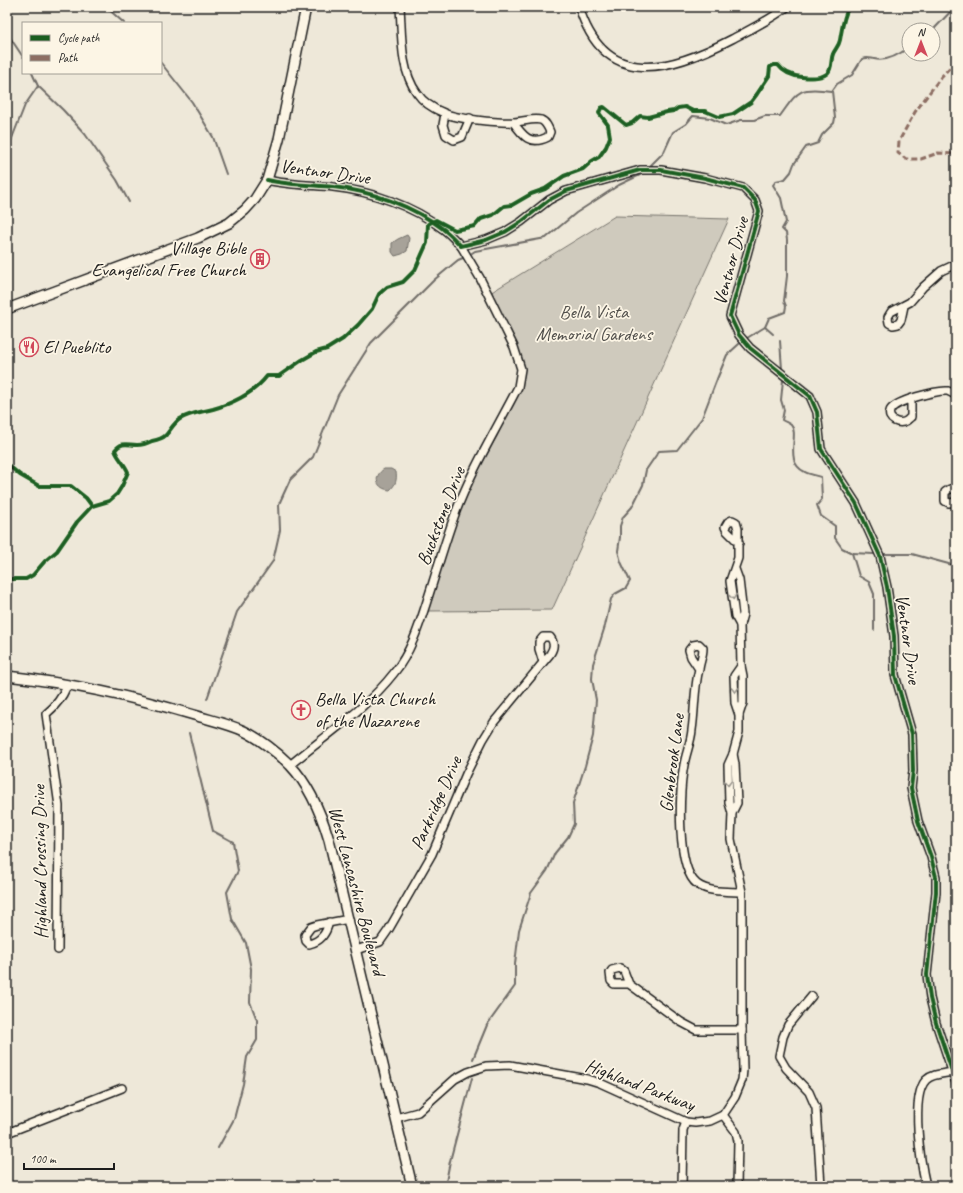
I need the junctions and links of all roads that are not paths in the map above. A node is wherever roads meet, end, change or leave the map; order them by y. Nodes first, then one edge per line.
1 (306, 7) edge
2 (400, 7) edge
3 (458, 7) edge
4 (462, 7) edge
5 (787, 7) edge
6 (581, 8) edge
7 (445, 114) junction
8 (470, 118) junction
9 (513, 122) junction
10 (267, 180) junction
11 (461, 246) junction
12 (956, 264) edge
13 (904, 306) dead end
14 (7, 309) edge
15 (956, 395) edge
16 (911, 399) dead end
17 (956, 488) edge
18 (956, 502) edge
19 (739, 543) dead end
20 (543, 662) dead end
21 (699, 669) dead end
22 (7, 676) edge
23 (67, 686) junction
24 (290, 766) junction
25 (742, 892) junction
26 (349, 919) junction
27 (328, 922) dead end
28 (58, 950) dead end
29 (356, 950) junction
30 (629, 984) dead end
31 (812, 996) dead end
32 (742, 1030) junction
33 (953, 1072) junction
34 (956, 1083) edge
35 (122, 1088) dead end
36 (722, 1115) junction
37 (396, 1118) junction
38 (686, 1122) junction
39 (7, 1133) edge
40 (412, 1186) edge
41 (682, 1186) edge
42 (736, 1186) edge
43 (821, 1186) edge
44 (926, 1186) edge

1 - 10 main road
2 - 7 street
3 - 4 street
5 - 6 street
7 - 8 street
7 - 8 street
8 - 9 street
9 - 9 street
10 - 11 street, Ventnor Drive
10 - 14 main road
11 - 24 street, Buckstone Drive
11 - 33 street, Ventnor Drive
12 - 13 street
15 - 16 street
17 - 18 street
19 - 25 street
20 - 29 street, Parkridge Drive
21 - 25 street, Glenbrook Lane
22 - 23 main road, West Lancashire Boulevard
23 - 24 main road, West Lancashire Boulevard
23 - 28 street, Highland Crossing Drive
24 - 26 main road, West Lancashire Boulevard
25 - 32 street
26 - 27 street
26 - 29 main road, West Lancashire Boulevard
29 - 37 main road, West Lancashire Boulevard
30 - 32 street
31 - 43 street
32 - 36 street
33 - 34 street, Ventnor Drive
33 - 44 street
35 - 39 street
36 - 38 street, Highland Parkway
36 - 42 street
37 - 38 street, Highland Parkway
37 - 40 main road, West Lancashire Boulevard
38 - 41 street

